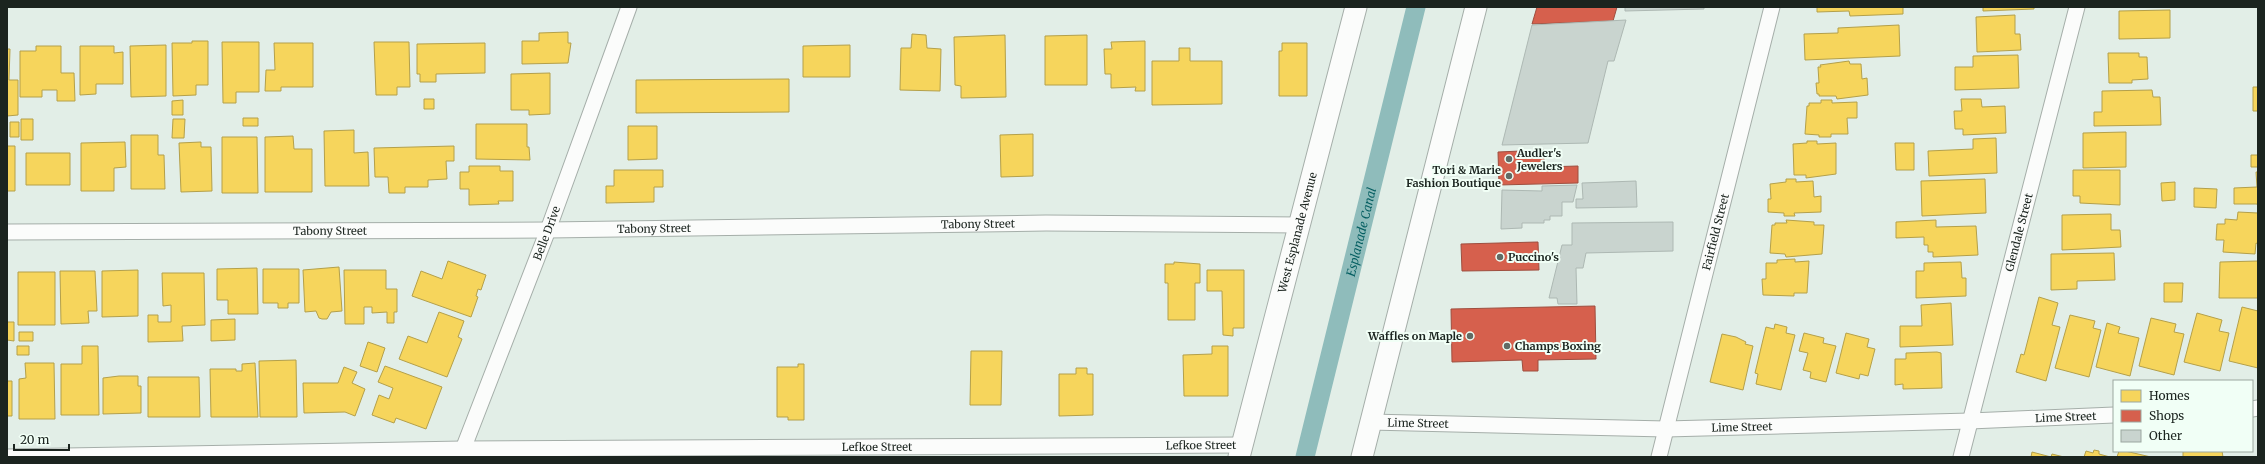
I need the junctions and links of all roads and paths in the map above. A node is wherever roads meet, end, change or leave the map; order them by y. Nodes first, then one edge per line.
1 (629, 7) edge
2 (1356, 7) edge
3 (1476, 7) edge
4 (1772, 7) edge
5 (2077, 7) edge
6 (1300, 225) junction
7 (548, 230) junction
8 (7, 232) edge
9 (2113, 415) edge
10 (1970, 421) junction
11 (1370, 422) junction
12 (1666, 429) junction
13 (1241, 451) edge
14 (462, 453) edge
15 (7, 457) edge
16 (1362, 457) edge
17 (1659, 457) edge
18 (1961, 457) edge

1 - 7 street, Belle Drive
2 - 6 main road, West Esplanade Avenue
3 - 11 main road
4 - 12 street, Fairfield Street
5 - 10 street, Glendale Street
6 - 7 street, Tabony Street
6 - 13 main road, West Esplanade Avenue
7 - 8 street, Tabony Street
7 - 14 street, Belle Drive
9 - 10 street, Lime Street
10 - 12 street, Lime Street
10 - 18 street, Glendale Street
11 - 12 street, Lime Street
11 - 16 main road
12 - 17 street, Fairfield Street
13 - 14 street, Lefkoe Street
14 - 15 street, Lefkoe Street

